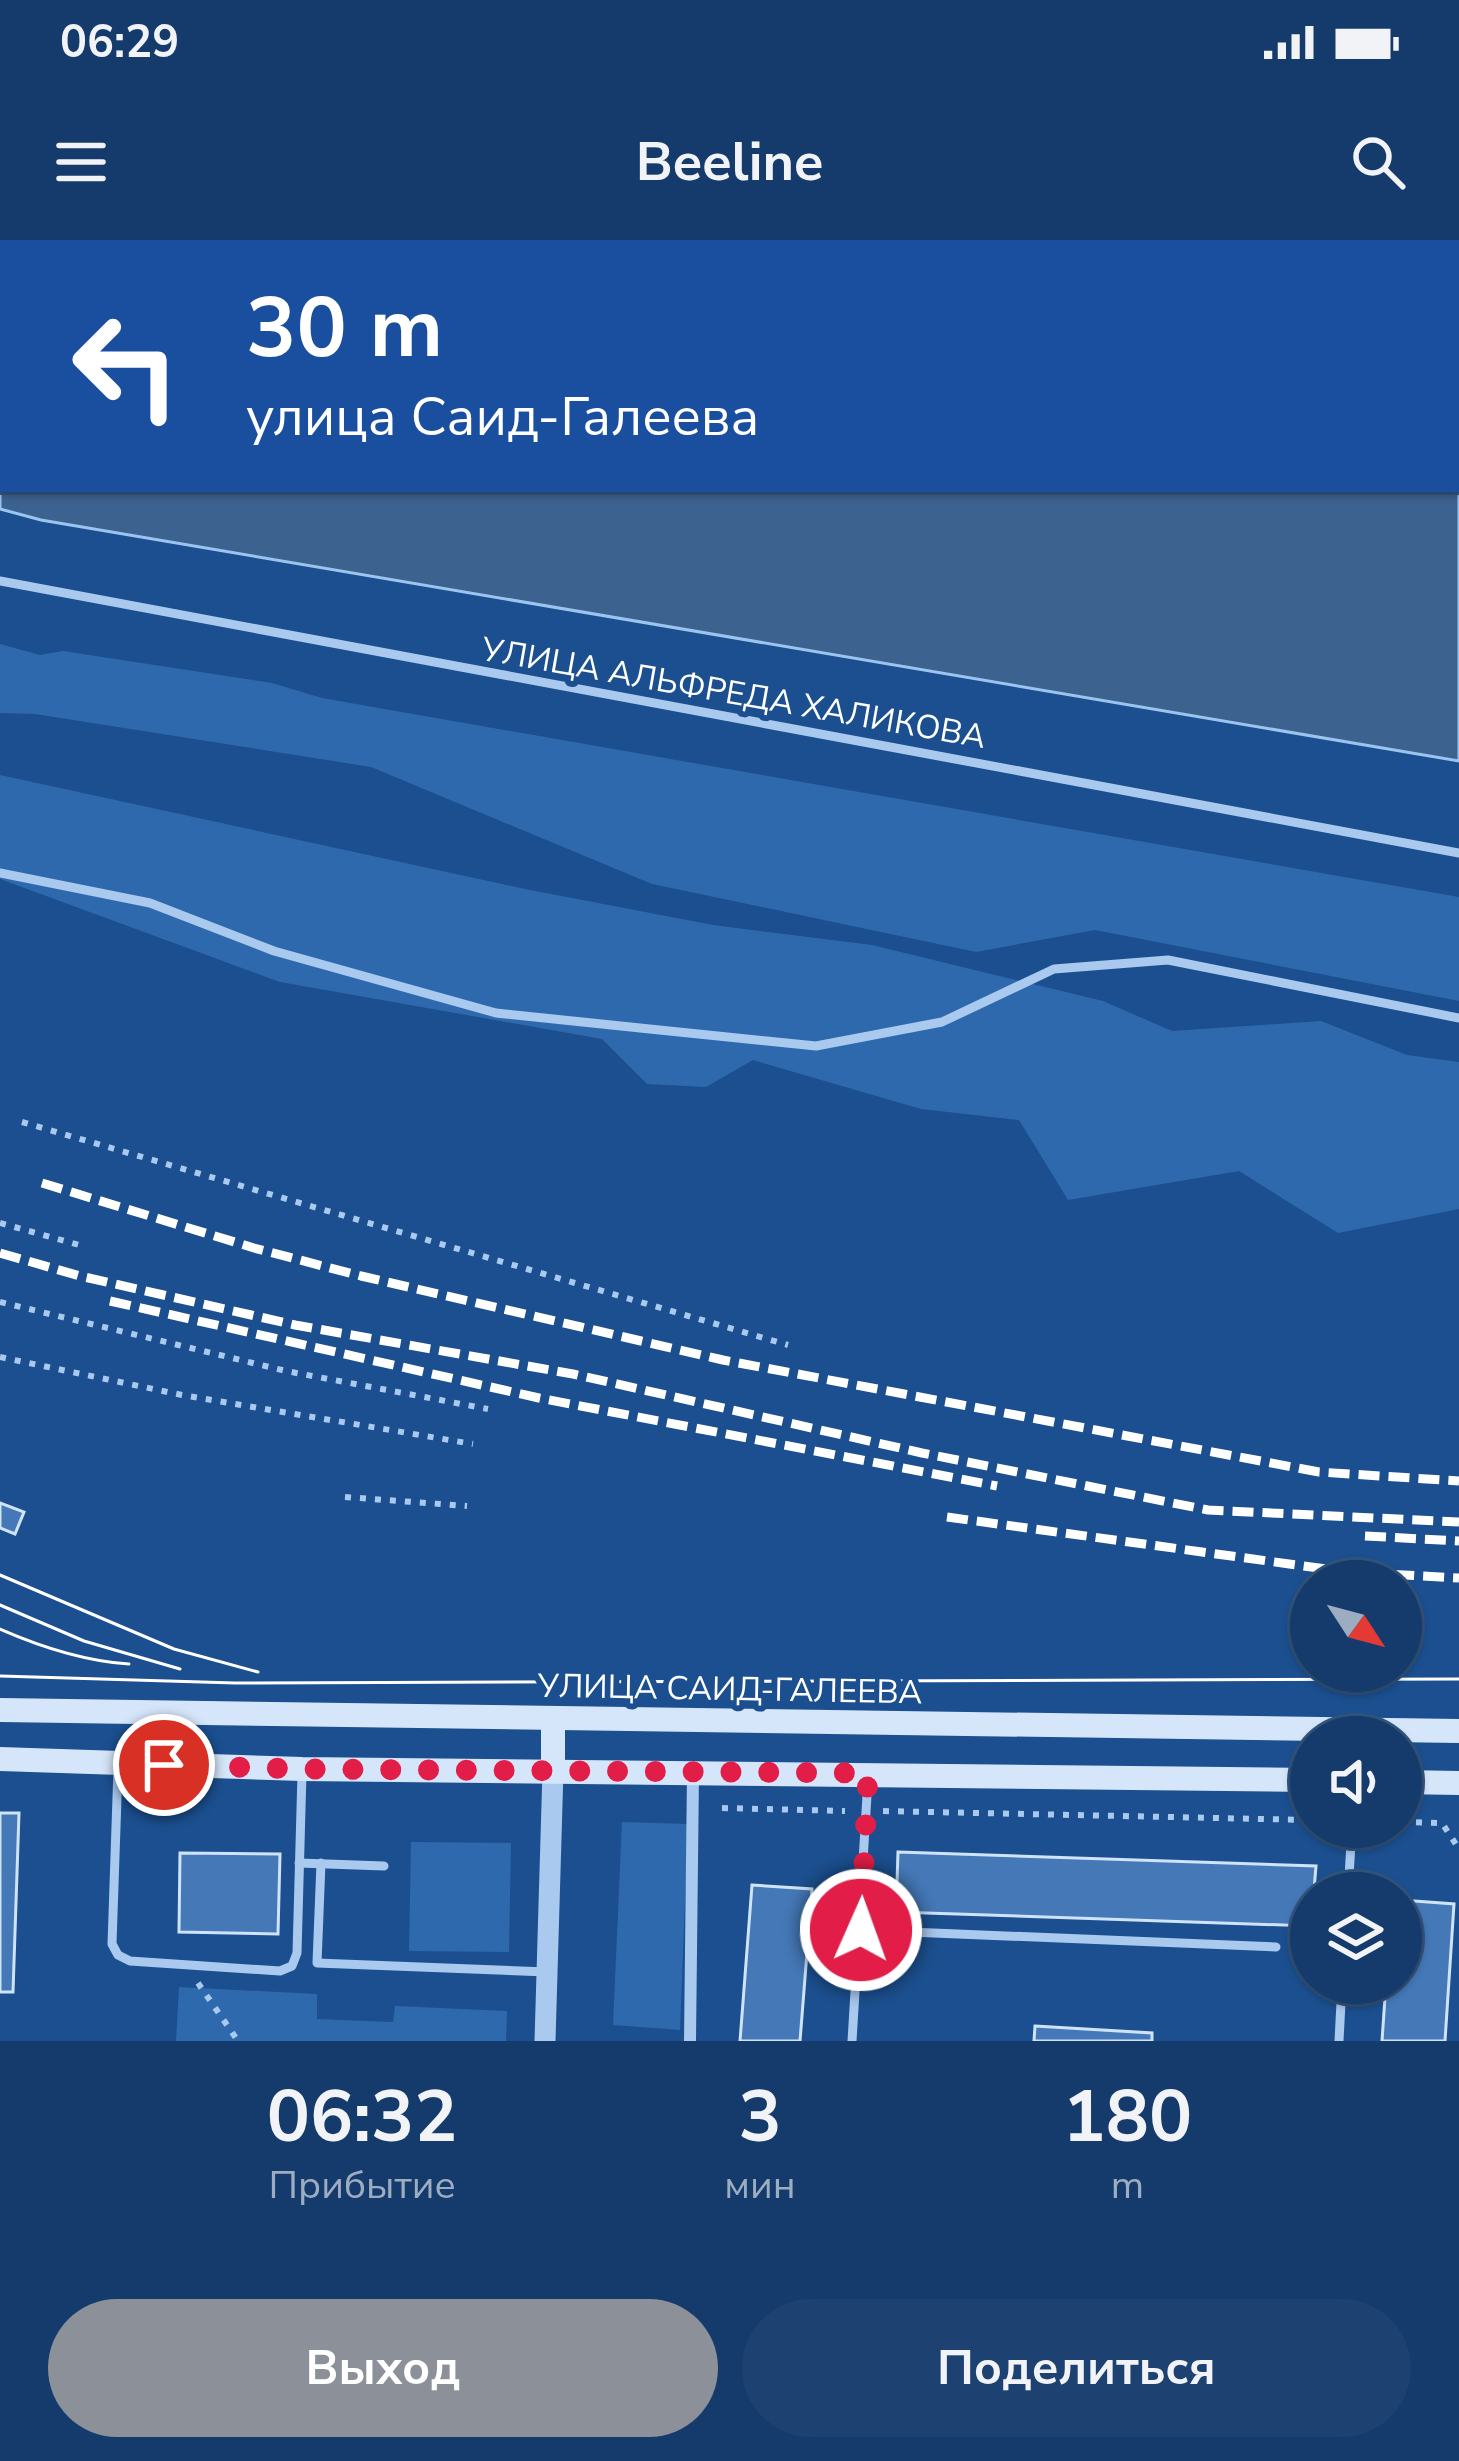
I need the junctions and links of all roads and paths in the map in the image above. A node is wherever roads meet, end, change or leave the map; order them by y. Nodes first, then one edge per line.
1 (0, 580) edge
2 (1459, 853) edge
3 (0, 873) edge
4 (1459, 1018) edge
5 (22, 1123) dead end
6 (0, 1223) edge
7 (83, 1246) dead end
8 (0, 1302) edge
9 (788, 1345) dead end
10 (0, 1358) edge
11 (488, 1409) dead end
12 (473, 1444) dead end
13 (345, 1497) dead end
14 (467, 1506) dead end
15 (0, 1710) edge
16 (553, 1718) junction
17 (1459, 1731) edge
18 (0, 1759) edge
19 (118, 1763) junction
20 (302, 1769) junction
21 (553, 1770) junction
22 (693, 1773) junction
23 (868, 1773) junction
24 (1290, 1780) edge
25 (1422, 1782) edge
26 (1459, 1783) edge
27 (722, 1808) dead end
28 (865, 1811) junction
29 (1290, 1820) edge
30 (1422, 1823) edge
31 (1459, 1849) edge
32 (299, 1863) junction
33 (321, 1863) junction
34 (384, 1866) dead end
35 (861, 1930) junction
36 (1276, 1947) dead end
37 (186, 1965) junction
38 (547, 1972) junction
39 (1341, 2004) edge
40 (238, 2041) edge
41 (544, 2041) edge
42 (690, 2041) edge
43 (852, 2041) edge
44 (1339, 2041) edge

1 - 2 lane, УЛИЦА АЛЬФРЕДА ХАЛИКОВА
3 - 4 lane
5 - 9 path
6 - 7 path
8 - 11 path
10 - 12 path
13 - 14 path
15 - 16 main road, УЛИЦА САИД-ГАЛЕЕВА
16 - 17 main road, УЛИЦА САИД-ГАЛЕЕВА
16 - 21 main road
18 - 19 main road
19 - 20 main road
19 - 37 lane
20 - 21 main road
20 - 32 lane
21 - 22 main road
21 - 38 street
22 - 23 main road
22 - 42 street
23 - 24 main road
23 - 28 lane
25 - 26 main road
27 - 28 path
28 - 29 path
28 - 35 lane
30 - 31 path
32 - 33 lane
32 - 37 lane
33 - 34 lane
33 - 38 lane
35 - 36 lane
35 - 43 lane
37 - 40 path
38 - 41 street
39 - 44 lane

